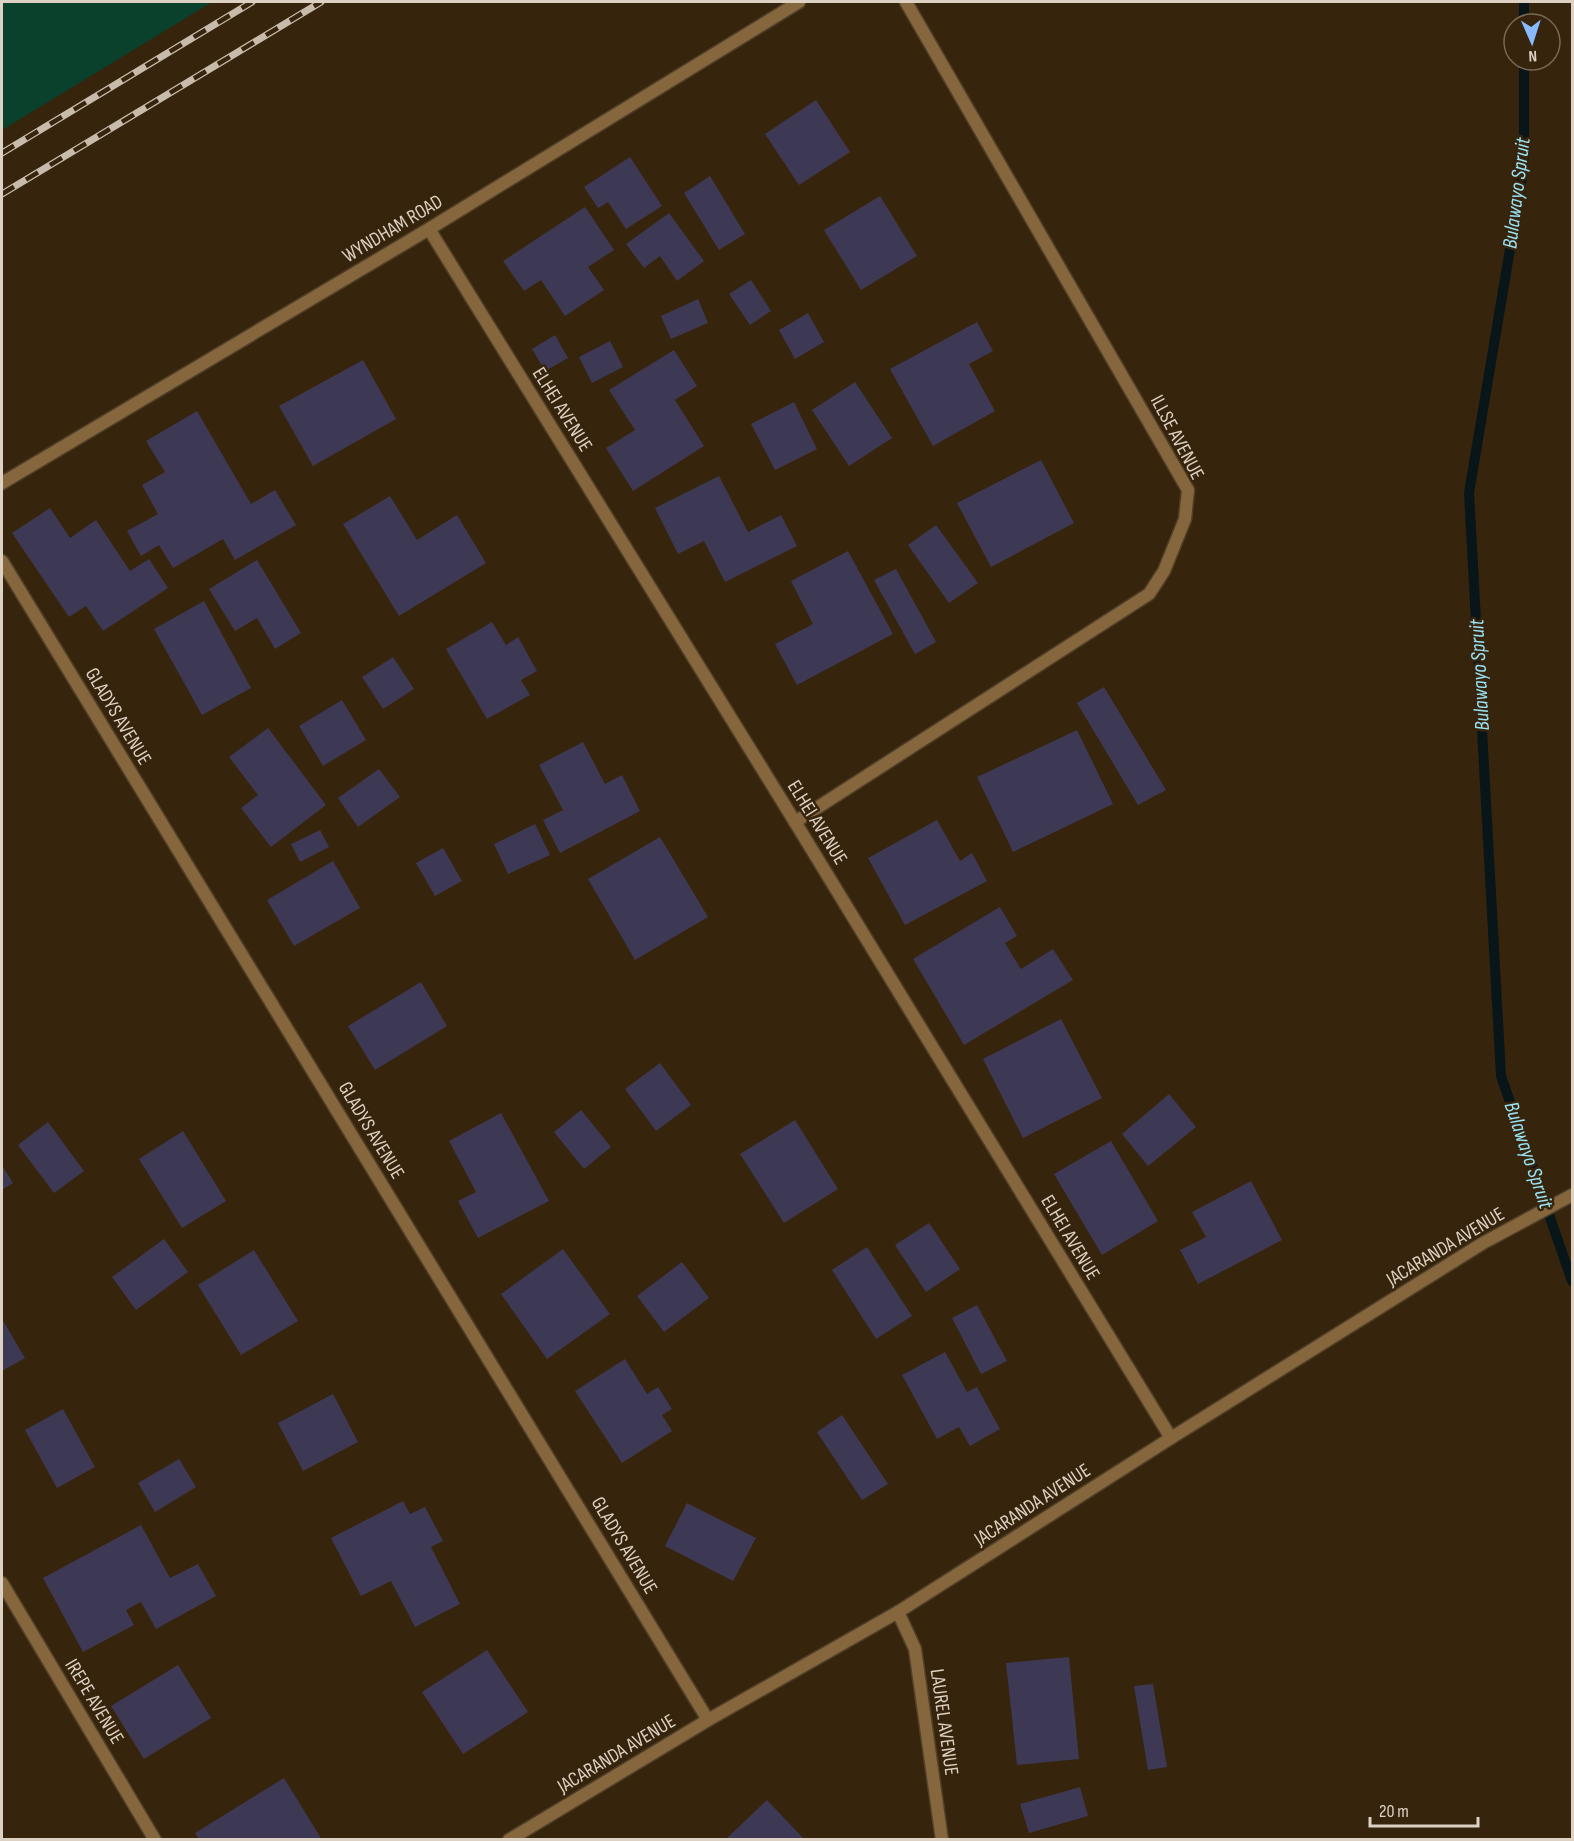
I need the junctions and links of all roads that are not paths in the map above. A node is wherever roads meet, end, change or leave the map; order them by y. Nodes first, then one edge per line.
1 (799, 2) edge
2 (906, 2) edge
3 (429, 229) junction
4 (2, 483) edge
5 (2, 561) edge
6 (795, 822) junction
7 (1572, 1195) edge
8 (1171, 1438) junction
9 (2, 1583) edge
10 (898, 1612) junction
11 (708, 1720) junction
12 (155, 1839) edge
13 (509, 1839) edge
14 (942, 1839) edge

1 - 3 street, WYNDHAM ROAD
2 - 6 street, ILLSE AVENUE
3 - 4 street, WYNDHAM ROAD
3 - 6 street, ELHEI AVENUE
5 - 11 street, GLADYS AVENUE
6 - 8 street, ELHEI AVENUE
7 - 8 street, JACARANDA AVENUE
8 - 10 street, JACARANDA AVENUE
9 - 12 street, IREPE AVENUE
10 - 11 street, JACARANDA AVENUE
10 - 14 street, LAUREL AVENUE
11 - 13 street, JACARANDA AVENUE

